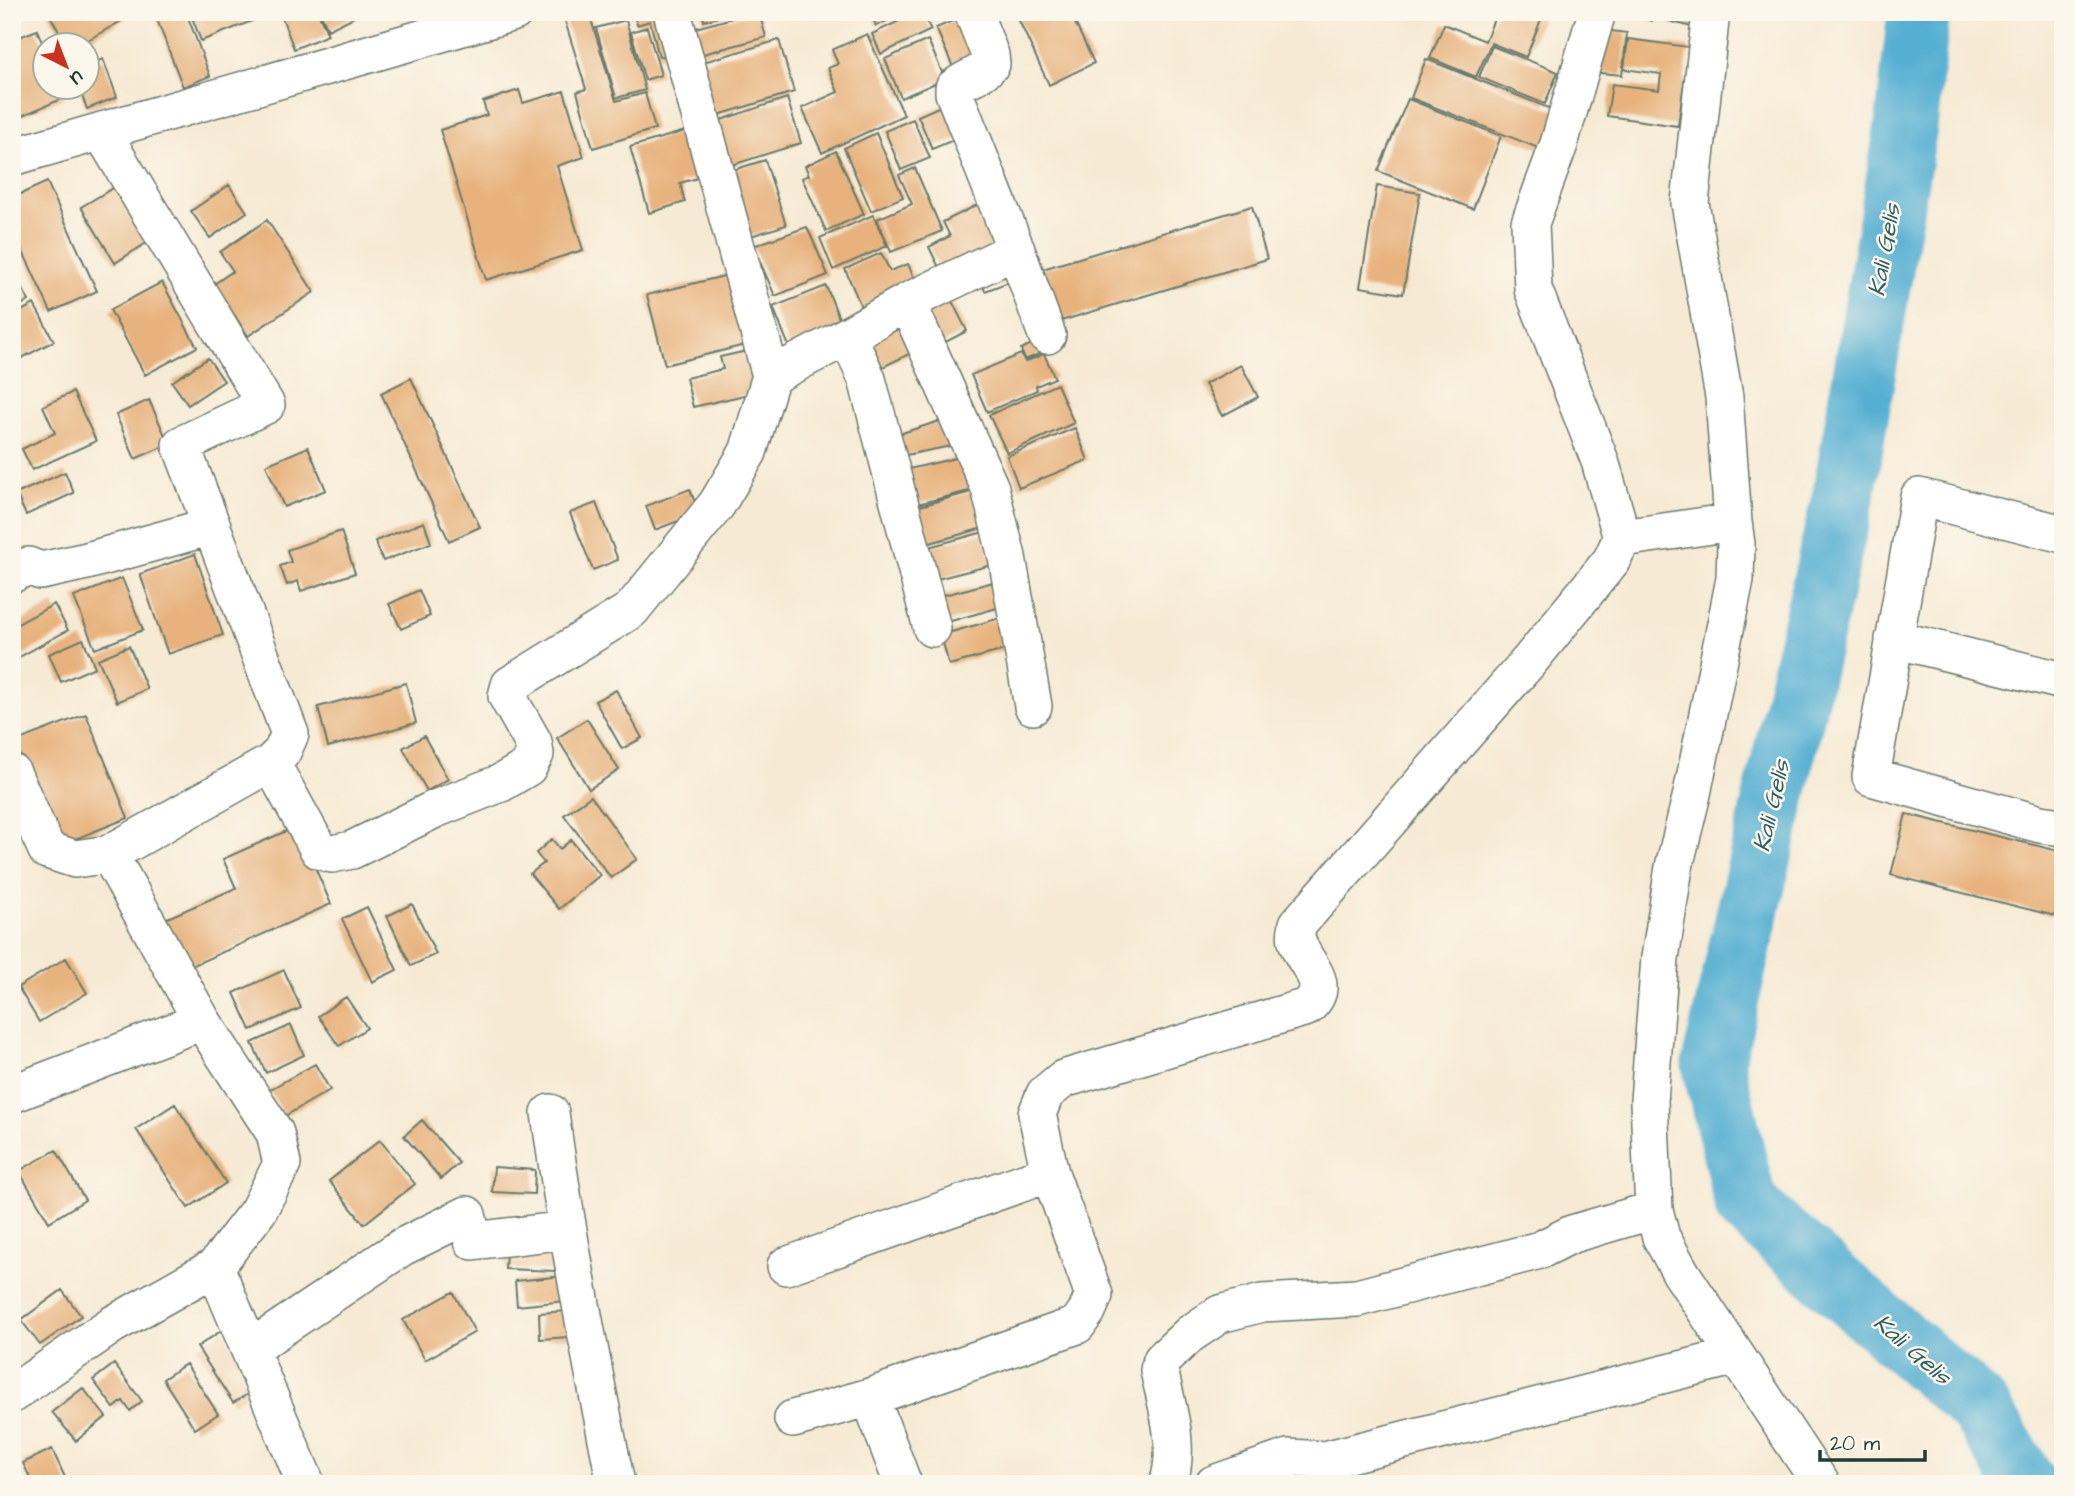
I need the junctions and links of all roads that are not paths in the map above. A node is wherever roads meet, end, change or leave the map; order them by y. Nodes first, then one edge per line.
1 (514, 12) edge
2 (672, 12) edge
3 (973, 12) edge
4 (1597, 12) edge
5 (1711, 12) edge
6 (100, 131) junction
7 (12, 157) edge
8 (1016, 250) junction
9 (907, 302) junction
10 (1047, 335) dead end
11 (838, 341) junction
12 (771, 376) junction
13 (1733, 522) junction
14 (212, 526) junction
15 (2063, 534) edge
16 (1622, 538) junction
17 (12, 574) edge
18 (932, 628) dead end
19 (1894, 639) junction
20 (2063, 681) edge
21 (1033, 706) dead end
22 (271, 763) junction
23 (13, 778) edge
24 (2063, 827) edge
25 (108, 855) junction
26 (202, 1021) junction
27 (12, 1094) edge
28 (550, 1113) dead end
29 (1050, 1172) junction
30 (1654, 1210) junction
31 (567, 1230) junction
32 (786, 1266) dead end
33 (215, 1267) junction
34 (250, 1349) junction
35 (1736, 1356) junction
36 (12, 1394) edge
37 (870, 1397) junction
38 (793, 1419) dead end
39 (306, 1484) edge
40 (616, 1484) edge
41 (903, 1484) edge
42 (1168, 1484) edge
43 (1214, 1484) edge
44 (1821, 1484) edge

1 - 6 street
2 - 12 street
3 - 8 street
4 - 16 street
5 - 13 street
6 - 7 street
6 - 14 street
8 - 9 street
8 - 10 street
9 - 11 street
9 - 21 street
11 - 12 street
11 - 18 street
12 - 22 street
13 - 16 street
13 - 30 street
14 - 17 street
14 - 22 street
15 - 19 street
16 - 29 street
19 - 20 street
19 - 24 street
22 - 25 street
23 - 25 street
25 - 26 street
26 - 27 street
26 - 33 street
28 - 31 street
29 - 32 street
29 - 37 street
30 - 35 street
30 - 42 street
31 - 34 street
31 - 40 street
33 - 34 street
33 - 36 street
34 - 39 street
35 - 43 street
35 - 44 street
37 - 38 street
37 - 41 street

